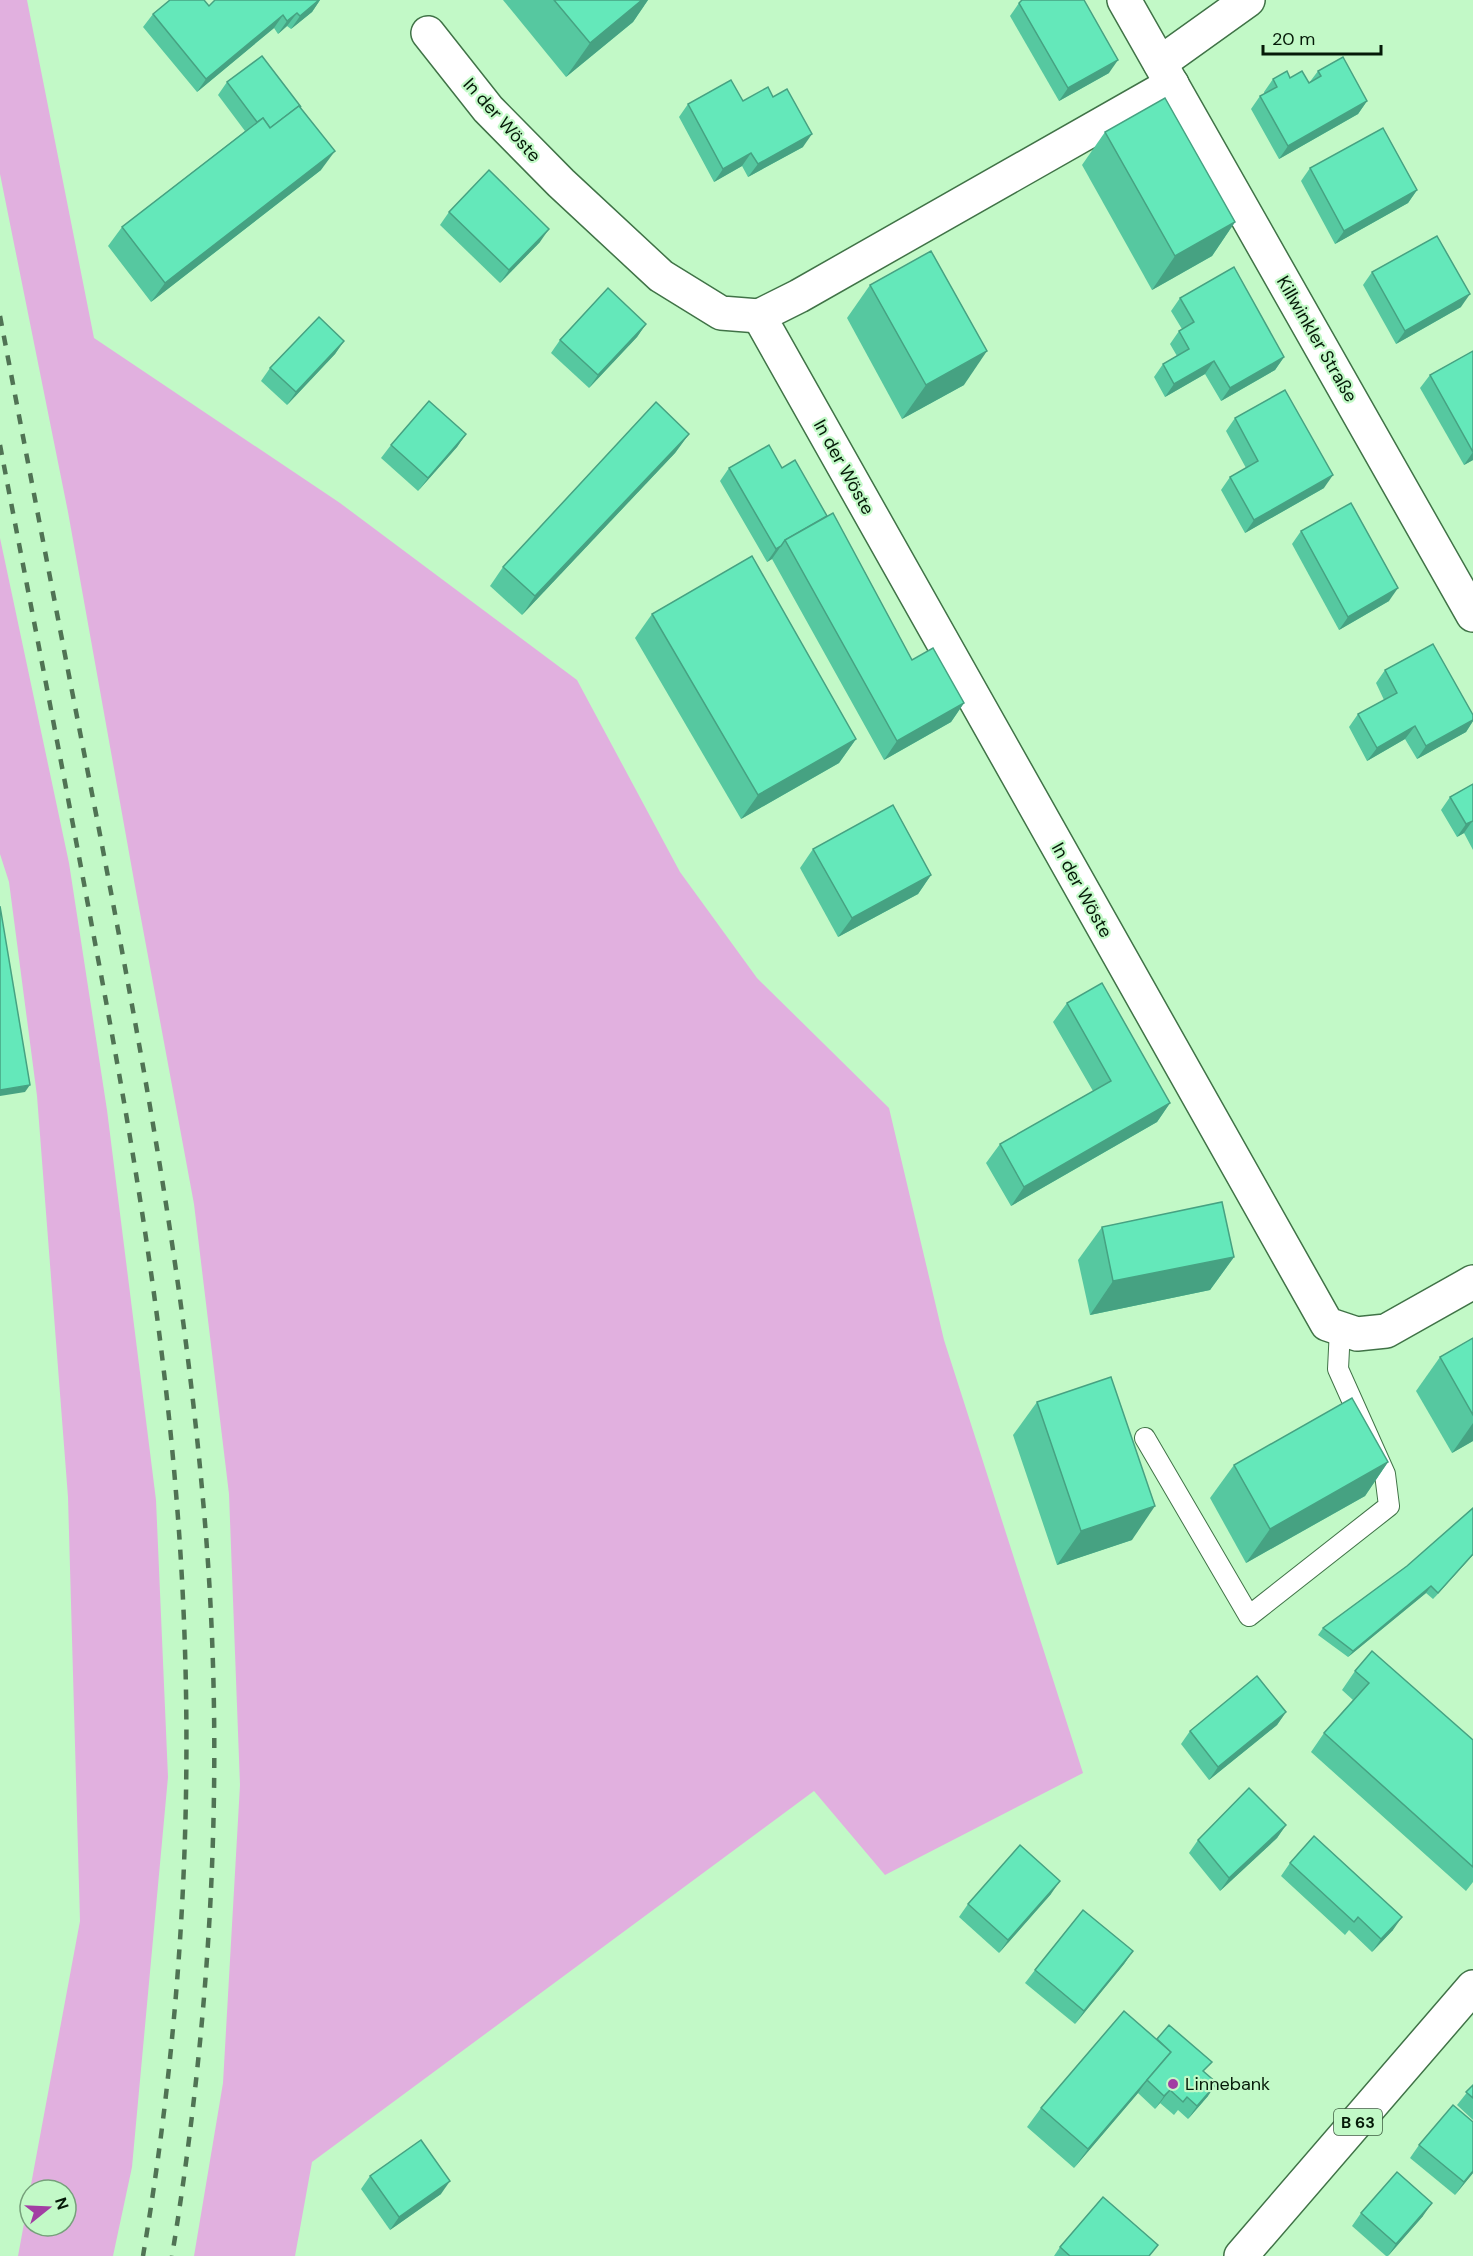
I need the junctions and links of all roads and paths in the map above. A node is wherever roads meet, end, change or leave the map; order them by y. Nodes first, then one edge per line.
1 (1124, 0) edge
2 (1248, 0) edge
3 (428, 33) dead end
4 (1166, 73) junction
5 (759, 316) junction
6 (1473, 615) edge
7 (1473, 1282) edge
8 (1340, 1329) junction
9 (1144, 1438) dead end
10 (1473, 1987) edge
11 (1241, 2256) edge

1 - 4 street, Killwinkler Straße
2 - 4 street
3 - 5 street, In der Wöste
4 - 5 street
4 - 6 street, Killwinkler Straße
5 - 8 street, In der Wöste
7 - 8 street
8 - 9 lane
10 - 11 street, B 63

